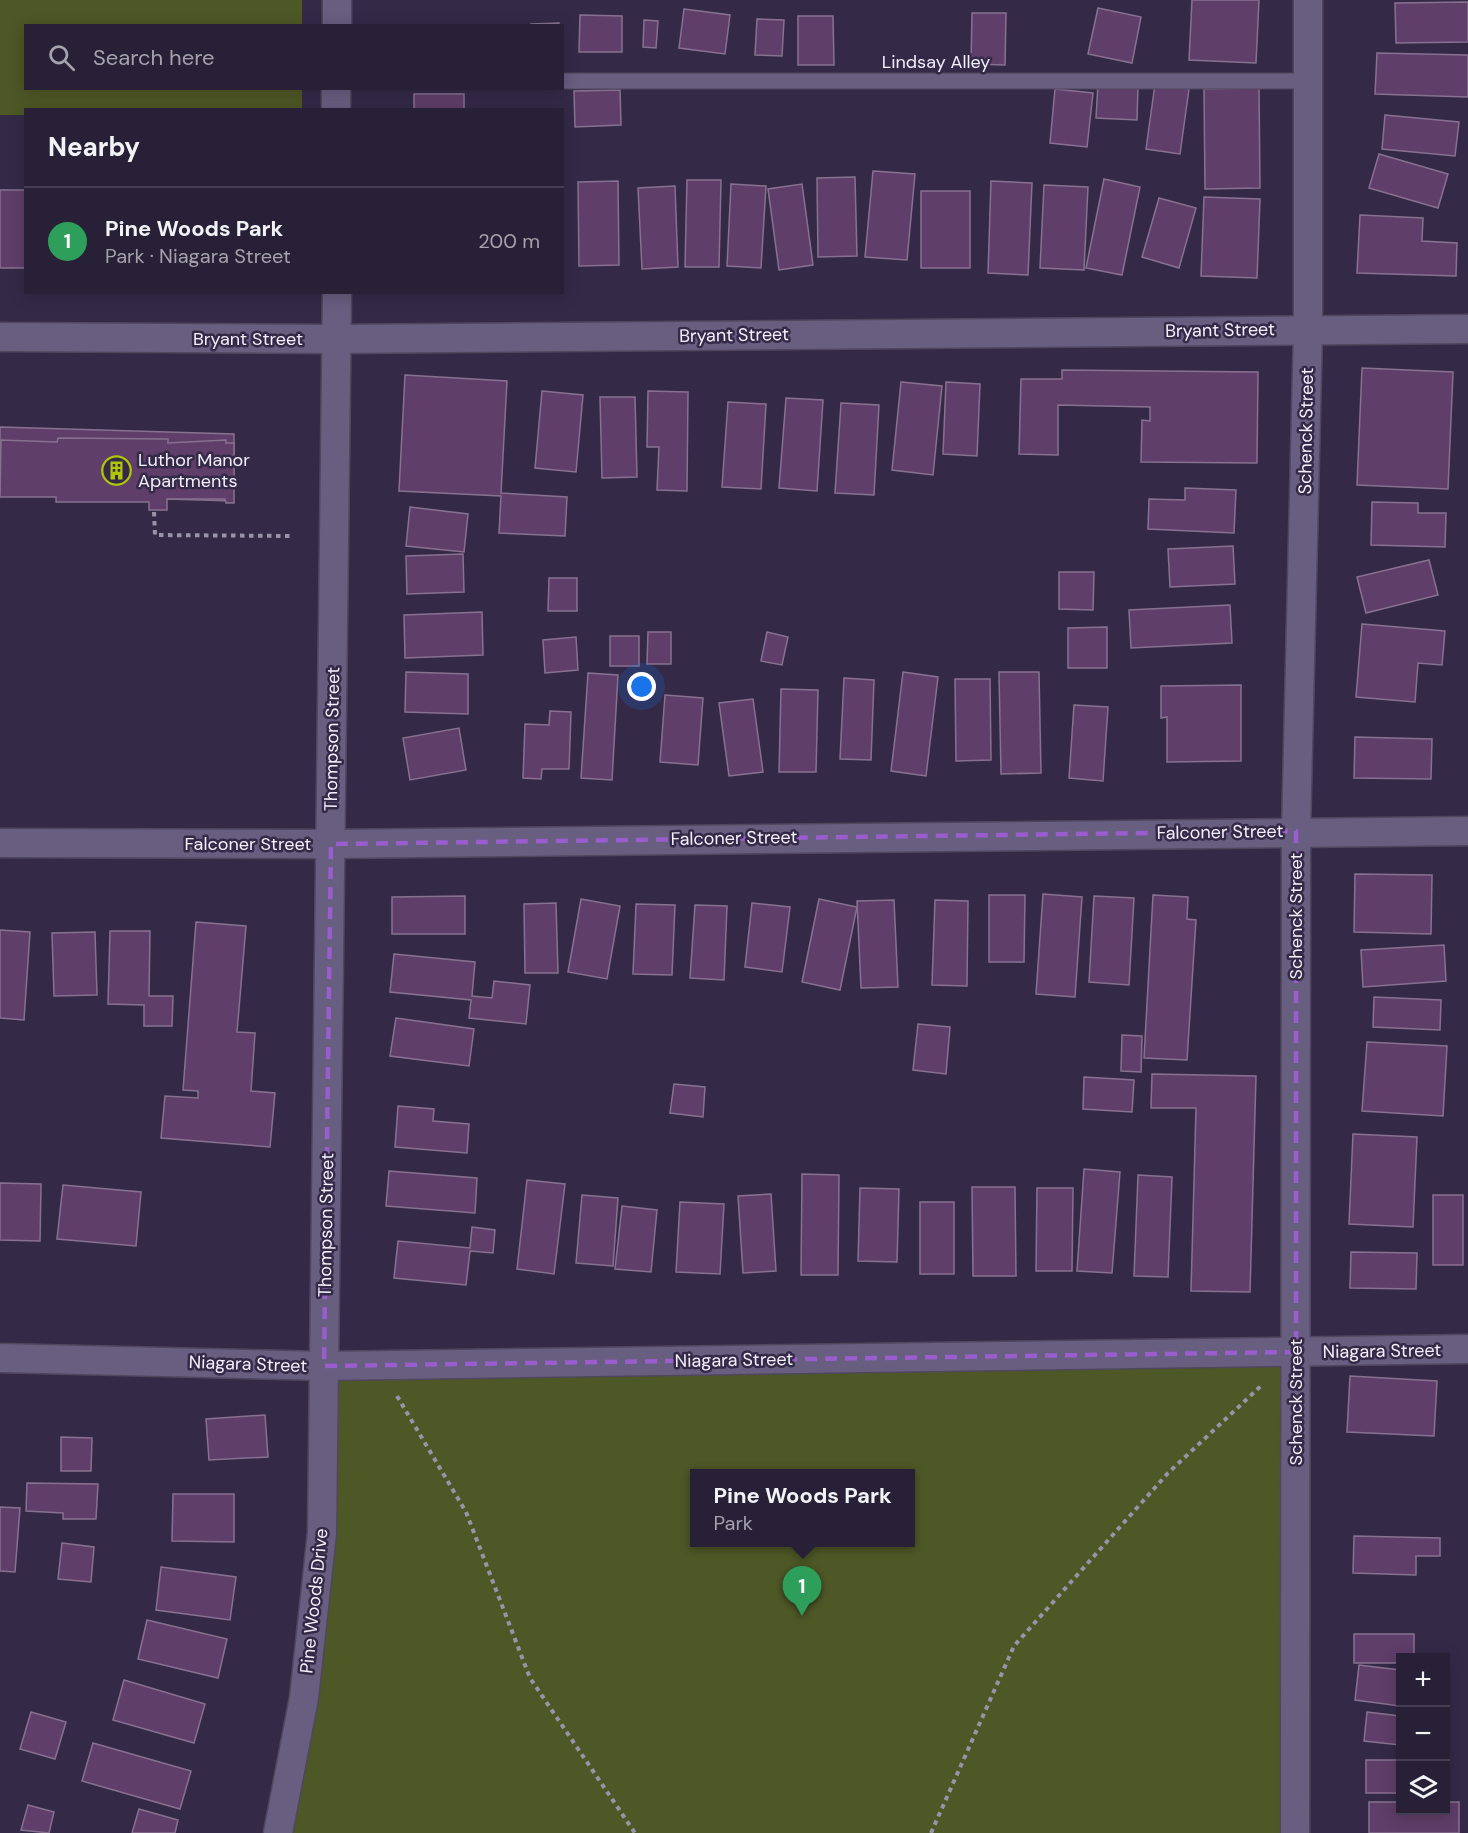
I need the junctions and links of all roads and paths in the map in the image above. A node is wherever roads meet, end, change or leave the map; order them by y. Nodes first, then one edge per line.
1 (337, 0) edge
2 (1308, 0) edge
3 (337, 24) edge
4 (564, 81) edge
5 (1308, 81) junction
6 (336, 90) edge
7 (336, 108) edge
8 (337, 294) edge
9 (1308, 329) junction
10 (1468, 329) edge
11 (0, 337) edge
12 (337, 339) junction
13 (154, 512) dead end
14 (293, 536) dead end
15 (1296, 831) junction
16 (1468, 831) edge
17 (0, 843) edge
18 (331, 844) junction
19 (1468, 1349) edge
20 (1296, 1352) junction
21 (0, 1358) edge
22 (378, 1365) junction
23 (324, 1366) junction
24 (278, 1833) edge
25 (635, 1833) edge
26 (932, 1833) edge
27 (1295, 1833) edge

1 - 3 street
2 - 5 street, Schenck Street
4 - 5 lane, Lindsay Alley
5 - 9 street, Schenck Street
6 - 7 street
8 - 12 street, Thompson Street
9 - 10 street, Bryant Street
9 - 12 street, Bryant Street
9 - 15 street, Schenck Street
11 - 12 street, Bryant Street
12 - 18 street, Thompson Street
13 - 14 path
15 - 16 street, Falconer Street
15 - 18 street, Falconer Street
15 - 20 street, Schenck Street
17 - 18 street, Falconer Street
18 - 23 street, Thompson Street
19 - 20 street, Niagara Street
20 - 22 street, Niagara Street
20 - 26 path
20 - 27 street, Schenck Street
21 - 23 street, Niagara Street
22 - 23 street, Niagara Street
22 - 25 path
23 - 24 street, Pine Woods Drive

